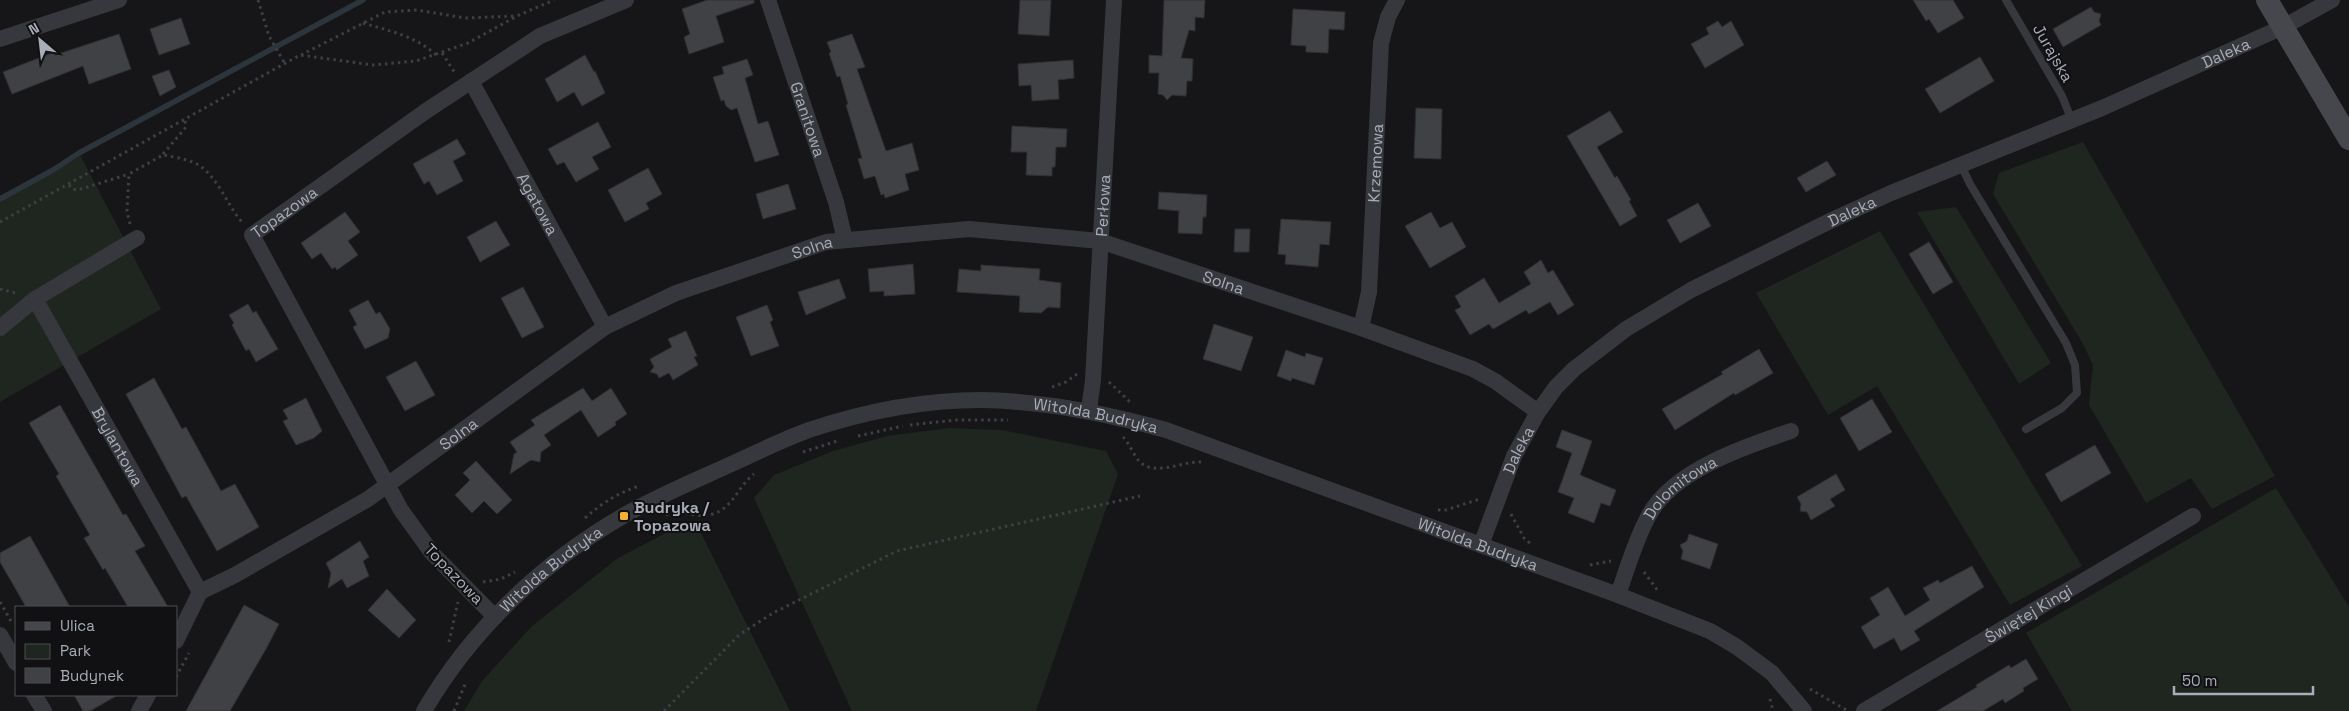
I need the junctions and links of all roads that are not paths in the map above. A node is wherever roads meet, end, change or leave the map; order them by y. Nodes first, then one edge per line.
1 (119, 0) edge
2 (626, 0) edge
3 (768, 0) edge
4 (1114, 0) edge
5 (1397, 0) edge
6 (2006, 0) edge
7 (2267, 0) edge
8 (2332, 0) edge
9 (2283, 26) junction
10 (0, 39) edge
11 (467, 84) junction
12 (2072, 121) junction
13 (2349, 139) edge
14 (1961, 165) junction
15 (137, 238) road end
16 (845, 240) junction
17 (1100, 241) junction
18 (35, 299) junction
19 (605, 327) junction
20 (0, 328) edge
21 (1361, 328) junction
22 (1089, 410) junction
23 (1538, 412) junction
24 (2026, 429) dead end
25 (1792, 430) dead end
26 (388, 484) junction
27 (2193, 516) dead end
28 (1481, 546) junction
29 (200, 592) junction
30 (1618, 595) junction
31 (495, 617) junction
32 (0, 635) edge
33 (178, 637) edge
34 (15, 661) edge
35 (35, 696) edge
36 (147, 696) edge
37 (44, 711) edge
38 (139, 711) edge
39 (424, 711) edge
40 (1804, 711) edge
41 (1864, 711) edge

1 - 10 street
2 - 11 street, Topazowa
3 - 16 street, Granitowa
4 - 17 street, Perłowa
5 - 21 street, Krzemowa
6 - 12 lane, Jurajska
7 - 9 main road
8 - 9 street, Daleka
9 - 12 street, Daleka
9 - 13 main road
11 - 19 street, Agatowa
11 - 26 street, Topazowa
12 - 14 street, Daleka
14 - 23 street, Daleka
14 - 24 lane
15 - 18 street
16 - 17 street, Solna
16 - 19 street, Solna
17 - 21 street, Solna
17 - 22 street, Perłowa
18 - 20 street
18 - 29 street, Brylantowa
19 - 26 street, Solna
21 - 23 street, Solna
22 - 28 street, Witolda Budryka
22 - 31 street, Witolda Budryka
23 - 28 street, Daleka
25 - 30 street, Dolomitowa
26 - 29 street, Solna
26 - 31 street, Topazowa
27 - 41 street, Świętej Kingi
28 - 30 street, Witolda Budryka
29 - 33 street
30 - 40 street, Witolda Budryka
31 - 39 street, Witolda Budryka
32 - 34 street
35 - 37 street
36 - 38 street

